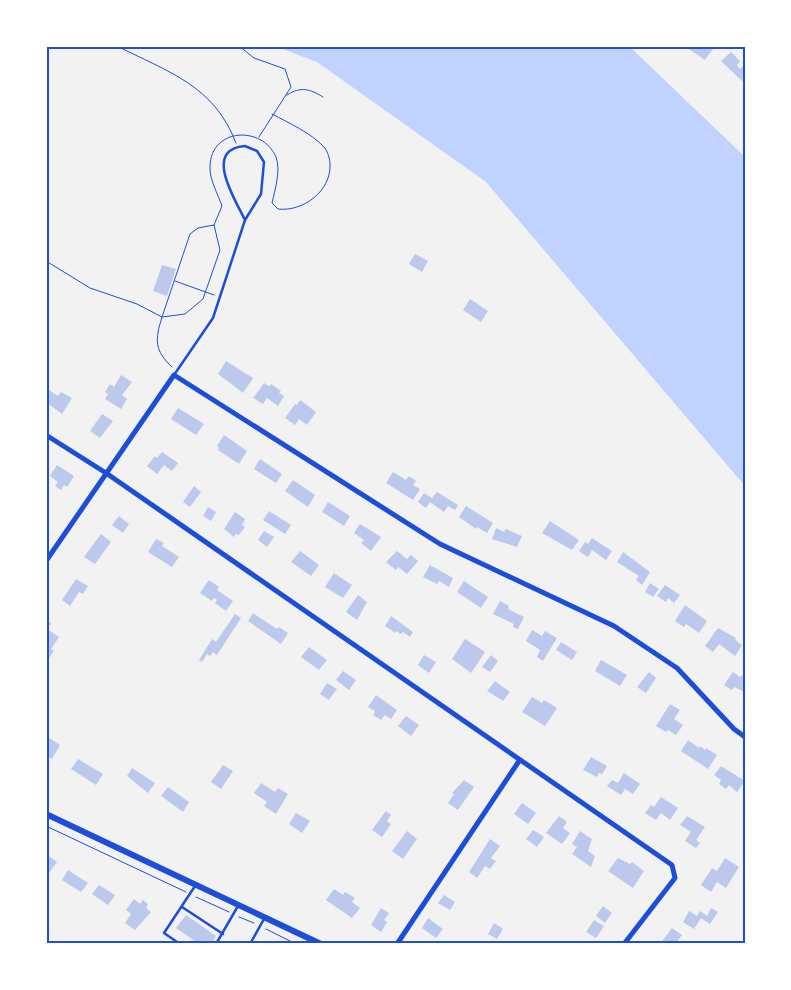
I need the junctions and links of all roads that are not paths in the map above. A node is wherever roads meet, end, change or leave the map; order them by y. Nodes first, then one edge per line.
1 (245, 220) junction
2 (174, 375) junction
3 (46, 435) edge
4 (106, 474) junction
5 (46, 561) edge
6 (745, 737) edge
7 (519, 761) junction
8 (46, 814) edge
9 (196, 885) junction
10 (238, 905) junction
11 (182, 907) junction
12 (265, 917) junction
13 (223, 934) junction
14 (180, 944) edge
15 (216, 944) edge
16 (250, 944) edge
17 (321, 944) edge
18 (397, 944) edge
19 (624, 944) edge

1 - 1 lane
1 - 2 lane
2 - 4 street
2 - 6 street
3 - 4 street
4 - 5 street
4 - 7 street
7 - 18 street
7 - 19 street
8 - 9 street
9 - 10 street
9 - 11 lane
10 - 12 street
10 - 13 lane
11 - 13 lane
11 - 14 lane
12 - 16 lane
12 - 17 street
13 - 15 lane

